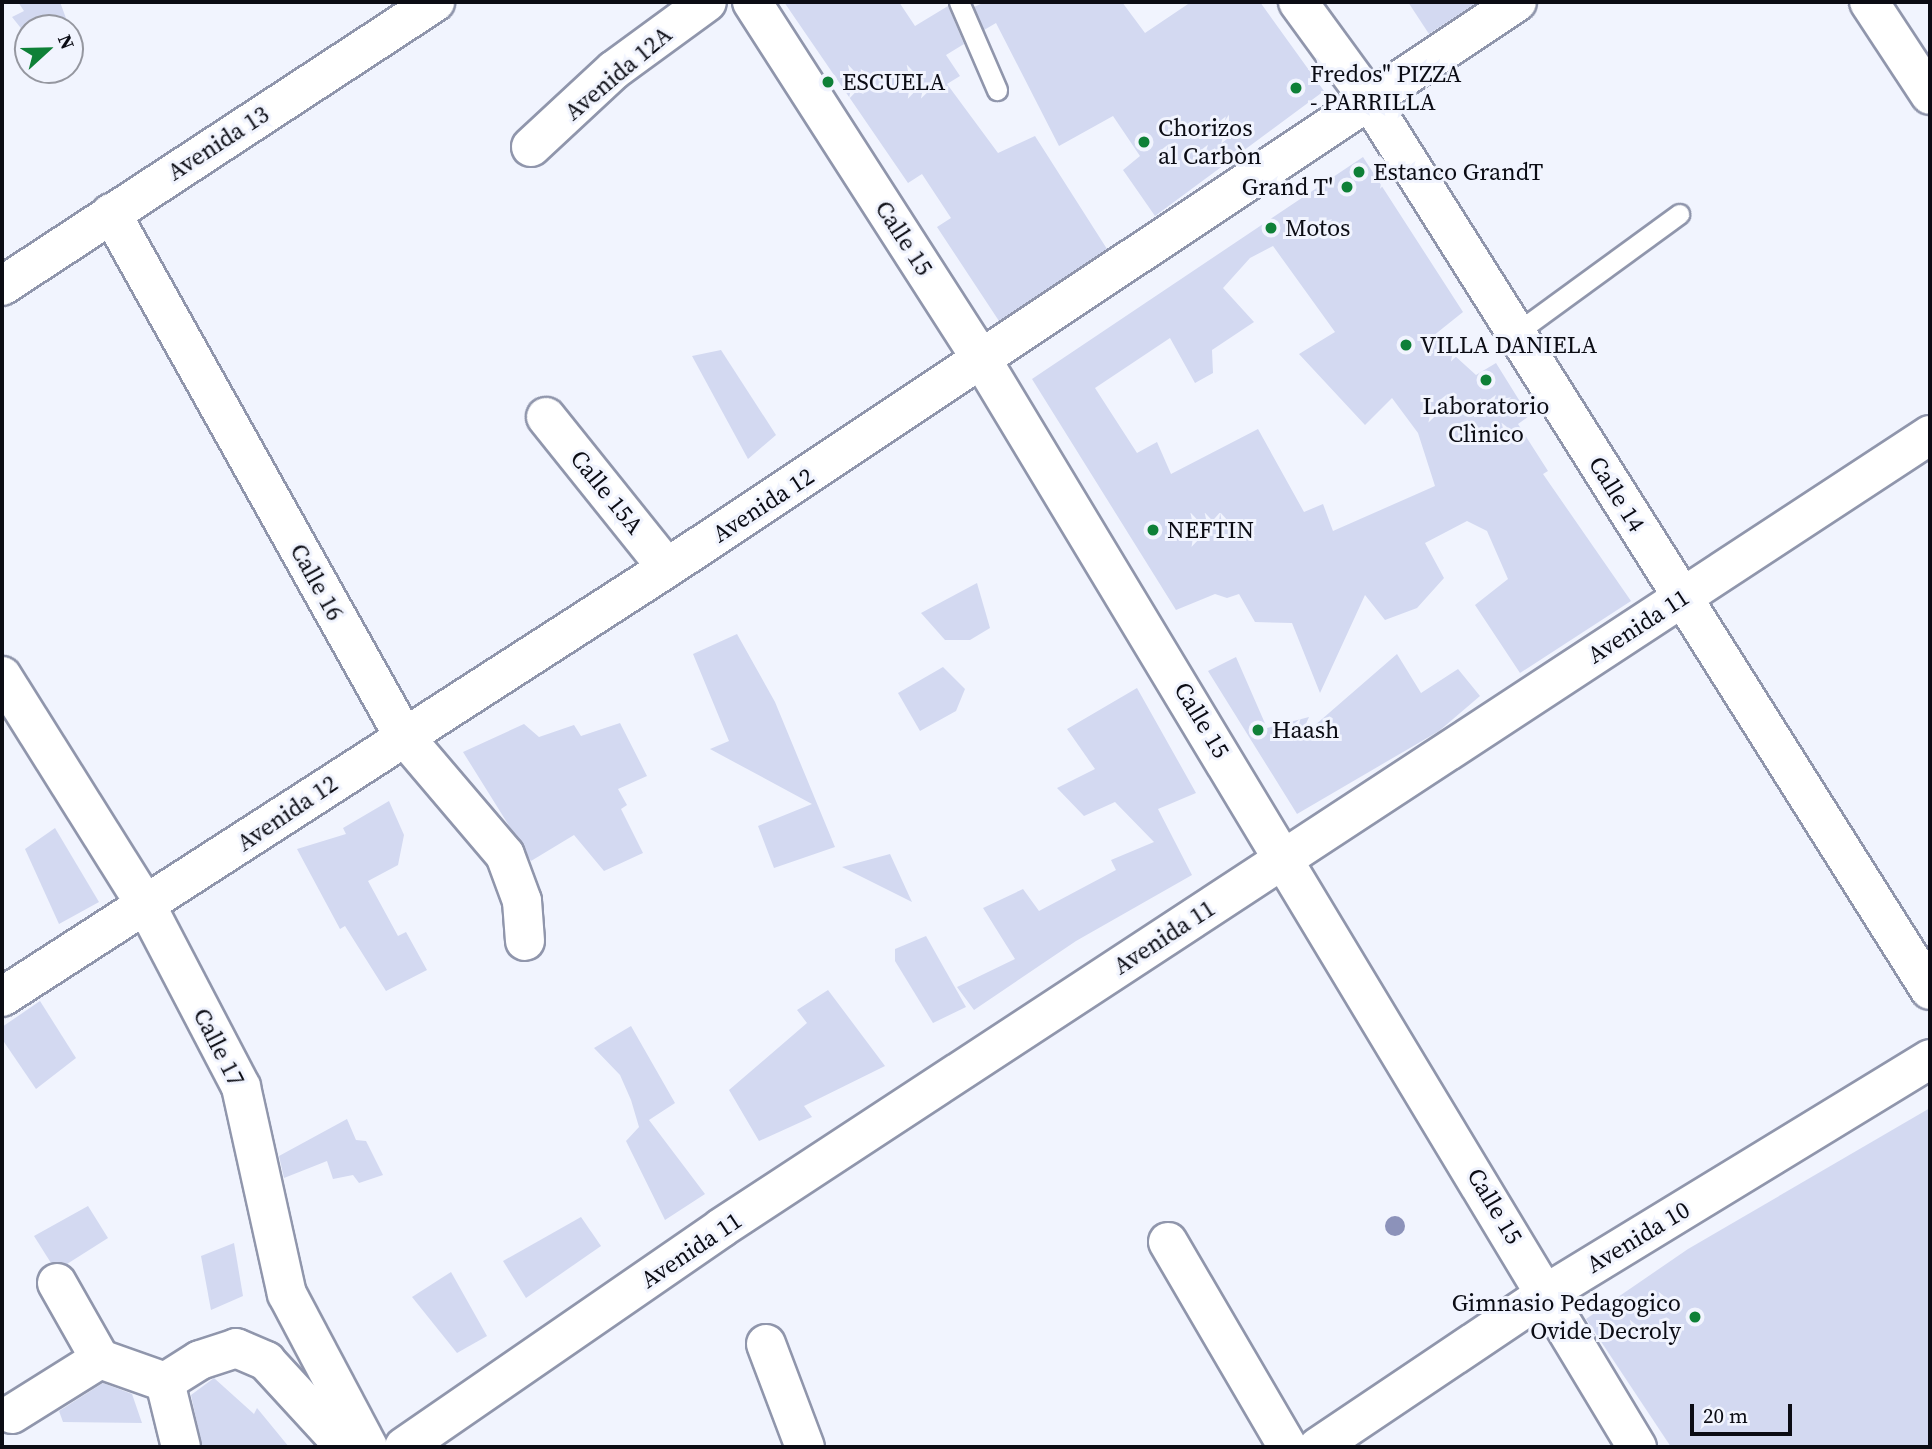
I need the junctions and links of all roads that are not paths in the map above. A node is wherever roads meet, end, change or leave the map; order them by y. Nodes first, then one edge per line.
1 (435, 2) edge
2 (707, 2) edge
3 (752, 2) edge
4 (959, 2) edge
5 (1298, 2) edge
6 (1517, 2) edge
7 (1869, 2) edge
8 (997, 90) dead end
9 (1930, 95) edge
10 (1368, 98) junction
11 (531, 147) dead end
12 (111, 213) junction
13 (1679, 214) dead end
14 (2, 286) edge
15 (1516, 333) junction
16 (982, 360) junction
17 (547, 417) dead end
18 (1930, 435) edge
19 (667, 568) junction
20 (1682, 597) junction
21 (2, 676) edge
22 (403, 736) junction
23 (1286, 857) junction
24 (147, 907) junction
25 (525, 941) dead end
26 (1930, 990) edge
27 (2, 998) edge
28 (1930, 1059) edge
29 (1168, 1242) dead end
30 (57, 1283) dead end
31 (1546, 1293) junction
32 (766, 1344) dead end
33 (100, 1359) junction
34 (165, 1382) junction
35 (12, 1414) dead end
36 (181, 1447) edge
37 (345, 1447) edge
38 (368, 1447) edge
39 (404, 1447) edge
40 (805, 1447) edge
41 (1288, 1447) edge
42 (1318, 1447) edge
43 (1637, 1447) edge

1 - 12 street, Avenida 13
2 - 11 street, Avenida 12A
3 - 16 street, Calle 15
4 - 8 lane
5 - 10 street, Calle 14
6 - 10 street, Avenida 12
7 - 9 street
10 - 15 street, Calle 14
10 - 16 street, Avenida 12
12 - 14 street, Avenida 13
12 - 22 street, Calle 16
13 - 15 lane
15 - 20 street, Calle 14
16 - 19 street, Avenida 12
16 - 23 street, Calle 15
17 - 19 street, Calle 15A
18 - 20 street, Avenida 11
19 - 22 street, Avenida 12
20 - 23 street, Avenida 11
20 - 26 street, Calle 14
21 - 24 street, Calle 17
22 - 24 street, Avenida 12
22 - 25 street, Calle 16
23 - 31 street, Calle 15
23 - 39 street, Avenida 11
24 - 27 street, Avenida 12
24 - 38 street, Calle 17
28 - 31 street, Avenida 10
29 - 41 street
30 - 33 street
31 - 42 street, Avenida 10
31 - 43 street, Calle 15
32 - 40 street
33 - 34 street
33 - 35 street
34 - 36 street
34 - 37 street

